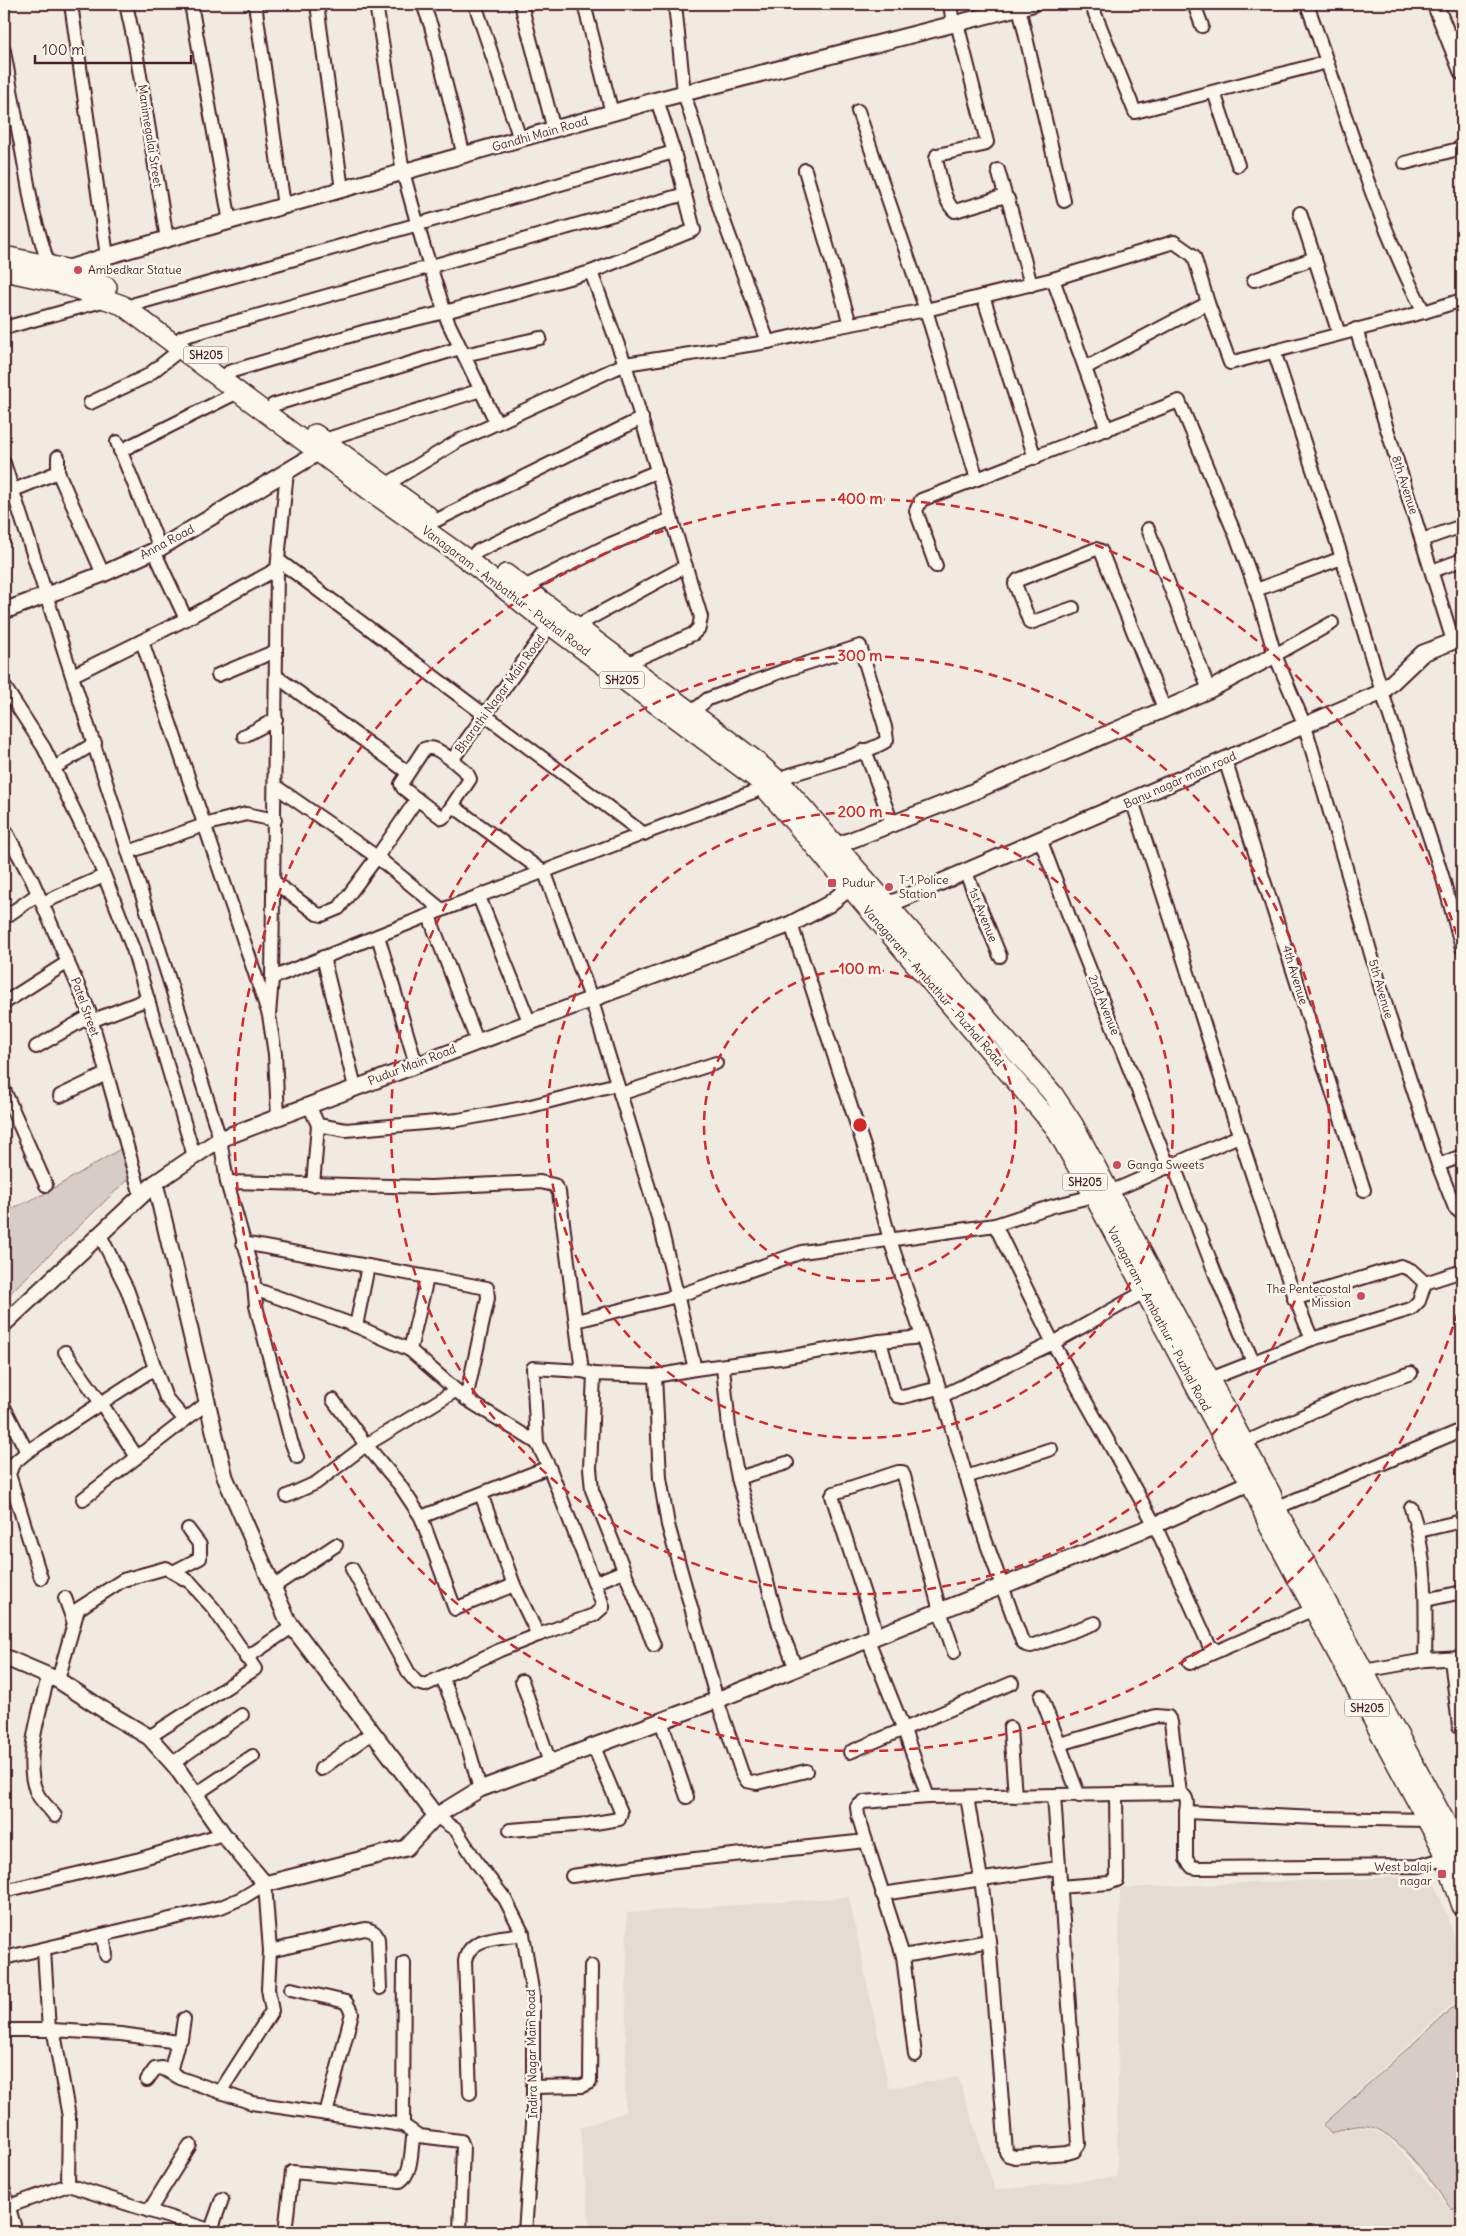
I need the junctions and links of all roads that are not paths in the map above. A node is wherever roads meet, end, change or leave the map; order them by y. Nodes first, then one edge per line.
1 (70, 4) edge
2 (126, 4) edge
3 (191, 4) edge
4 (255, 4) edge
5 (317, 4) edge
6 (376, 4) edge
7 (423, 4) edge
8 (475, 4) edge
9 (521, 4) edge
10 (584, 4) edge
11 (675, 4) edge
12 (950, 4) edge
13 (1091, 4) edge
14 (1194, 4) edge
15 (1307, 4) edge
16 (1435, 4) edge
17 (1025, 6) edge
18 (955, 23) junction
19 (1202, 26) dead end
20 (1456, 36) edge
21 (4, 51) edge
22 (1327, 62) junction
23 (1462, 72) edge
24 (1214, 92) junction
25 (684, 93) junction
26 (657, 100) junction
27 (858, 111) dead end
28 (612, 114) junction
29 (554, 130) junction
30 (520, 140) junction
31 (1462, 148) edge
32 (674, 152) junction
33 (464, 156) junction
34 (1405, 163) dead end
35 (1238, 165) dead end
36 (805, 170) dead end
37 (998, 170) dead end
38 (403, 172) junction
39 (342, 190) junction
40 (686, 194) junction
41 (1006, 198) junction
42 (1064, 201) dead end
43 (284, 206) junction
44 (1300, 213) dead end
45 (230, 222) junction
46 (418, 225) junction
47 (167, 239) junction
48 (4, 256) edge
49 (107, 256) junction
50 (1315, 258) junction
51 (430, 267) junction
52 (4, 271) edge
53 (591, 272) junction
54 (54, 274) junction
55 (1053, 279) junction
56 (1254, 280) dead end
57 (1031, 285) junction
58 (983, 296) junction
59 (109, 300) junction
60 (1462, 300) edge
61 (1208, 303) junction
62 (135, 304) junction
63 (926, 310) junction
64 (445, 312) junction
65 (1424, 312) junction
66 (850, 324) junction
67 (4, 328) edge
68 (1356, 329) junction
69 (1339, 334) junction
70 (540, 338) dead end
71 (768, 342) junction
72 (181, 343) junction
73 (1274, 351) junction
74 (462, 352) junction
75 (625, 364) junction
76 (1085, 368) junction
77 (229, 372) junction
78 (481, 390) junction
79 (238, 392) junction
80 (90, 403) dead end
81 (273, 405) junction
82 (642, 418) junction
83 (496, 422) junction
84 (1107, 430) junction
85 (322, 446) junction
86 (58, 457) dead end
87 (1034, 458) junction
88 (4, 463) edge
89 (658, 471) junction
90 (58, 472) junction
91 (287, 472) junction
92 (977, 479) junction
93 (383, 489) junction
94 (8, 492) edge
95 (671, 519) junction
96 (435, 521) junction
97 (1462, 526) edge
98 (1148, 529) dead end
99 (1422, 540) junction
100 (157, 549) junction
101 (476, 552) junction
102 (1342, 558) junction
103 (1462, 560) edge
104 (277, 564) junction
105 (686, 566) junction
106 (936, 566) dead end
107 (1432, 571) junction
108 (103, 574) junction
109 (524, 588) junction
110 (1256, 590) junction
111 (47, 595) junction
112 (1074, 608) dead end
113 (4, 611) edge
114 (186, 618) junction
115 (1332, 623) dead end
116 (550, 625) junction
117 (576, 626) junction
118 (1460, 640) edge
119 (142, 641) junction
120 (276, 651) junction
121 (1275, 655) junction
122 (622, 670) junction
123 (73, 675) junction
124 (218, 675) dead end
125 (276, 676) junction
126 (4, 686) edge
127 (1209, 690) junction
128 (1382, 692) junction
129 (1164, 708) junction
130 (486, 714) junction
131 (686, 717) junction
132 (276, 719) junction
133 (1304, 726) junction
134 (244, 736) dead end
135 (95, 743) junction
136 (865, 750) junction
137 (452, 760) junction
138 (1225, 760) junction
139 (54, 768) junction
140 (407, 772) junction
141 (770, 784) junction
142 (275, 786) junction
143 (417, 799) junction
144 (1132, 801) junction
145 (453, 806) junction
146 (275, 820) junction
147 (892, 823) junction
148 (204, 826) junction
149 (4, 828) edge
150 (644, 834) junction
151 (1041, 841) junction
152 (836, 846) junction
153 (129, 852) junction
154 (377, 857) junction
155 (545, 873) junction
156 (966, 873) junction
157 (104, 876) junction
158 (273, 881) junction
159 (856, 883) junction
160 (479, 897) junction
161 (40, 898) junction
162 (888, 905) junction
163 (442, 910) junction
164 (428, 916) junction
165 (4, 918) edge
166 (792, 924) junction
167 (378, 936) junction
168 (1462, 948) edge
169 (1000, 956) dead end
170 (323, 957) junction
171 (68, 962) junction
172 (272, 978) junction
173 (148, 998) junction
174 (591, 998) junction
175 (4, 1003) edge
176 (269, 1014) junction
177 (91, 1018) junction
178 (529, 1021) junction
179 (477, 1041) junction
180 (36, 1047) dead end
181 (716, 1063) dead end
182 (416, 1064) junction
183 (106, 1074) junction
184 (355, 1087) junction
185 (619, 1089) junction
186 (4, 1090) edge
187 (60, 1096) dead end
188 (309, 1104) junction
189 (278, 1117) junction
190 (318, 1126) junction
191 (1239, 1136) junction
192 (220, 1138) junction
193 (194, 1156) junction
194 (1462, 1156) edge
195 (1438, 1165) junction
196 (1172, 1167) junction
197 (226, 1182) junction
198 (155, 1183) junction
199 (46, 1185) dead end
200 (313, 1185) junction
201 (1364, 1190) dead end
202 (1102, 1194) junction
203 (141, 1196) junction
204 (1462, 1214) edge
205 (995, 1225) junction
206 (100, 1235) junction
207 (890, 1240) junction
208 (243, 1243) junction
209 (368, 1266) junction
210 (1462, 1271) edge
211 (427, 1278) junction
212 (1425, 1283) junction
213 (255, 1289) junction
214 (1144, 1292) junction
215 (677, 1296) junction
216 (1294, 1299) junction
217 (576, 1321) junction
218 (4, 1324) edge
219 (356, 1326) junction
220 (922, 1337) junction
221 (1312, 1339) junction
222 (880, 1341) junction
223 (1053, 1343) junction
224 (410, 1350) junction
225 (65, 1352) dead end
226 (1253, 1362) junction
227 (723, 1367) junction
228 (155, 1368) junction
229 (695, 1369) junction
230 (588, 1373) junction
231 (1411, 1373) dead end
232 (655, 1376) junction
233 (1210, 1379) junction
234 (456, 1391) junction
235 (940, 1392) junction
236 (466, 1399) junction
237 (333, 1400) dead end
238 (101, 1403) junction
239 (207, 1403) junction
240 (4, 1407) edge
241 (185, 1420) junction
242 (1462, 1430) edge
243 (536, 1443) junction
244 (1244, 1443) junction
245 (366, 1445) junction
246 (1051, 1449) dead end
247 (27, 1452) junction
248 (137, 1457) junction
249 (298, 1457) dead end
250 (788, 1463) dead end
251 (549, 1467) junction
252 (966, 1477) junction
253 (738, 1478) junction
254 (1251, 1482) junction
255 (481, 1494) junction
256 (287, 1496) dead end
257 (83, 1499) dead end
258 (1270, 1505) junction
259 (1411, 1508) dead end
260 (421, 1517) junction
261 (1462, 1521) edge
262 (1155, 1525) junction
263 (188, 1529) dead end
264 (1419, 1531) junction
265 (336, 1546) dead end
266 (352, 1569) dead end
267 (624, 1571) junction
268 (173, 1572) junction
269 (41, 1578) dead end
270 (594, 1583) junction
271 (514, 1585) junction
272 (273, 1587) junction
273 (1002, 1587) junction
274 (1462, 1592) edge
275 (65, 1598) dead end
276 (1426, 1600) junction
277 (1314, 1609) junction
278 (940, 1611) junction
279 (74, 1623) junction
280 (1095, 1624) dead end
281 (292, 1627) junction
282 (538, 1635) junction
283 (872, 1639) junction
284 (654, 1645) dead end
285 (1216, 1650) junction
286 (954, 1652) dead end
287 (4, 1656) edge
288 (246, 1658) junction
289 (1457, 1659) edge
290 (1425, 1660) junction
291 (1190, 1663) dead end
292 (796, 1669) junction
293 (1357, 1672) junction
294 (442, 1677) junction
295 (53, 1678) junction
296 (522, 1681) dead end
297 (1012, 1683) dead end
298 (1041, 1696) dead end
299 (717, 1700) junction
300 (242, 1715) dead end
301 (661, 1721) junction
302 (1459, 1726) dead end
303 (1010, 1728) dead end
304 (904, 1730) junction
305 (373, 1732) junction
306 (150, 1736) junction
307 (1060, 1744) junction
308 (594, 1747) junction
309 (850, 1752) dead end
310 (253, 1756) dead end
311 (173, 1763) junction
312 (550, 1763) junction
313 (321, 1769) dead end
314 (806, 1771) dead end
315 (480, 1790) junction
316 (196, 1794) junction
317 (1180, 1794) junction
318 (1116, 1795) junction
319 (1015, 1796) junction
320 (1054, 1796) junction
321 (1079, 1796) junction
322 (687, 1797) dead end
323 (928, 1797) junction
324 (967, 1797) junction
325 (1186, 1812) junction
326 (55, 1816) dead end
327 (436, 1816) junction
328 (1427, 1820) junction
329 (510, 1830) dead end
330 (223, 1834) junction
331 (866, 1841) junction
332 (1456, 1857) edge
333 (1058, 1868) junction
334 (572, 1876) dead end
335 (982, 1879) junction
336 (265, 1884) junction
337 (1060, 1887) junction
338 (4, 1891) edge
339 (882, 1894) junction
340 (1462, 1906) edge
341 (523, 1934) junction
342 (103, 1935) junction
343 (989, 1941) junction
344 (44, 1950) junction
345 (270, 1951) junction
346 (106, 1955) dead end
347 (903, 1956) junction
348 (4, 1958) edge
349 (404, 1963) dead end
350 (591, 1966) dead end
351 (380, 1988) dead end
352 (291, 1989) dead end
353 (184, 2019) dead end
354 (4, 2030) edge
355 (50, 2030) junction
356 (178, 2042) junction
357 (915, 2055) dead end
358 (170, 2072) junction
359 (147, 2080) dead end
360 (533, 2087) junction
361 (220, 2092) junction
362 (470, 2093) dead end
363 (326, 2114) junction
364 (403, 2125) junction
365 (419, 2136) junction
366 (190, 2145) dead end
367 (68, 2185) junction
368 (4, 2191) edge
369 (222, 2199) dead end
370 (5, 2207) edge
371 (150, 2211) junction
372 (214, 2231) edge
373 (16, 2232) edge
374 (285, 2232) edge
375 (460, 2232) edge
376 (525, 2232) edge

1 - 49 street
2 - 47 street, Manimegalai Street
3 - 45 street
4 - 43 street
5 - 39 street
6 - 38 street
7 - 33 street
8 - 30 street
9 - 29 street
10 - 28 street
11 - 25 street
12 - 18 street
13 - 24 street
14 - 19 street
15 - 22 street
16 - 20 street
17 - 18 street, Gandhi Main Road
17 - 42 street
18 - 25 street, Gandhi Main Road
18 - 41 street
20 - 23 street
21 - 54 street
22 - 24 street
22 - 65 street
24 - 35 street
25 - 26 street, Gandhi Main Road
25 - 71 street
26 - 28 street, Gandhi Main Road
26 - 32 street
27 - 63 street
28 - 29 street, Gandhi Main Road
29 - 30 street, Gandhi Main Road
30 - 33 street, Gandhi Main Road
31 - 34 street
32 - 40 street
32 - 46 street
33 - 38 street, Gandhi Main Road
36 - 66 street
37 - 41 street
38 - 39 street, Gandhi Main Road
38 - 46 street
39 - 43 street, Gandhi Main Road
40 - 51 street
40 - 53 street
41 - 57 street
43 - 45 street, Gandhi Main Road
44 - 50 street
45 - 47 street, Gandhi Main Road
46 - 51 street
46 - 62 street
47 - 49 street, Gandhi Main Road
48 - 54 main road, Vanagaram - Ambathur - Puzhal Road / SH205
49 - 54 street, Gandhi Main Road
50 - 56 street
50 - 69 street
51 - 64 street
51 - 72 street
52 - 54 main road, Vanagaram - Ambathur - Puzhal Road / SH205
53 - 64 street
53 - 75 street
54 - 59 main road, Vanagaram - Ambathur - Puzhal Road / SH205
54 - 62 main road, Vanagaram - Ambathur - Puzhal Road / SH205
55 - 57 street
55 - 61 street
55 - 76 street
57 - 58 street
58 - 63 street
58 - 87 street
59 - 67 street
59 - 72 main road, Vanagaram - Ambathur - Puzhal Road / SH205
60 - 65 street
61 - 73 street
61 - 76 street
62 - 72 main road, Vanagaram - Ambathur - Puzhal Road / SH205
63 - 66 street
63 - 92 street
64 - 74 street
64 - 77 street
65 - 68 street
66 - 71 street
68 - 69 street
68 - 99 street, 8th Avenue
69 - 73 street
70 - 74 street
71 - 75 street
72 - 77 main road, Vanagaram - Ambathur - Puzhal Road / SH205
72 - 79 main road, Vanagaram - Ambathur - Puzhal Road / SH205
72 - 80 street
73 - 102 street
74 - 78 street
74 - 81 street
75 - 82 street
75 - 83 street
76 - 84 street
77 - 81 main road, Vanagaram - Ambathur - Puzhal Road / SH205
78 - 83 street
78 - 85 street
79 - 85 main road, Vanagaram - Ambathur - Puzhal Road / SH205
79 - 100 street
81 - 85 main road, Vanagaram - Ambathur - Puzhal Road / SH205
82 - 89 street
82 - 96 street
83 - 93 street
84 - 87 street
84 - 110 street, 5th Avenue
85 - 91 street, Anna Road
85 - 93 main road, Vanagaram - Ambathur - Puzhal Road / SH205
86 - 90 street
87 - 92 street
88 - 94 street
89 - 95 street
89 - 101 street
90 - 94 street
90 - 108 street
91 - 100 street, Anna Road
91 - 104 street
92 - 106 street
93 - 96 main road
93 - 116 main road, Vanagaram - Ambathur - Puzhal Road / SH205
94 - 111 street
95 - 105 street
95 - 109 street
96 - 101 main road
97 - 99 street
98 - 127 street
99 - 107 street, 8th Avenue
100 - 108 street, Anna Road
100 - 114 street
101 - 109 main road
102 - 110 street
102 - 128 street
103 - 107 street
104 - 114 street
104 - 120 street
104 - 130 street
105 - 117 street
105 - 122 street
107 - 118 street, 8th Avenue
108 - 111 street, Anna Road
109 - 117 main road
110 - 121 street, 5th Avenue
111 - 113 street, Anna Road
111 - 123 street
112 - 129 street
114 - 119 street
115 - 121 street
116 - 122 main road, Vanagaram - Ambathur - Puzhal Road / SH205
116 - 130 street, Bharathi Nagar Main Road
117 - 122 main road
118 - 128 street, Banu nagar main road
119 - 123 street
119 - 148 street
120 - 124 street
120 - 125 street
121 - 127 street
121 - 133 street, 5th Avenue
122 - 131 main road
123 - 135 street
125 - 132 street
125 - 140 street
126 - 139 street
127 - 129 street
128 - 133 street, Banu nagar main road
128 - 168 street
129 - 147 street
130 - 137 street, Bharathi Nagar Main Road
130 - 150 street
131 - 136 street
131 - 141 main road
132 - 134 street
132 - 142 street
133 - 138 street, Banu nagar main road
133 - 195 street, 5th Avenue
135 - 139 street
135 - 153 street
136 - 141 street
136 - 147 street
137 - 140 street
137 - 145 street, Bharathi Nagar Main Road
138 - 144 street, Banu nagar main road
138 - 201 street, 4th Avenue
139 - 157 street
140 - 143 street
141 - 150 street
141 - 152 main road
141 - 159 main road, Vanagaram - Ambathur - Puzhal Road / SH205
142 - 146 street
142 - 154 street
143 - 145 street
143 - 154 street
144 - 151 street, Banu nagar main road
144 - 191 street
145 - 155 street
146 - 148 street
146 - 158 street
147 - 152 street
148 - 153 street
148 - 176 street
149 - 161 street, Patel Street
150 - 155 street
151 - 156 street, Banu nagar main road
151 - 196 street, 2nd Avenue
152 - 159 main road
153 - 192 street
154 - 158 street
154 - 163 street
155 - 160 street
155 - 174 street
156 - 162 street, Banu nagar main road
156 - 169 street, 1st Avenue
157 - 161 street
157 - 173 street
158 - 172 street
159 - 162 main road
159 - 166 street, Pudur Main Road
159 - 202 main road, Vanagaram - Ambathur - Puzhal Road / SH205
160 - 163 street
160 - 178 street
161 - 165 street
161 - 171 street, Patel Street
162 - 202 main road
163 - 164 street
164 - 167 street
164 - 179 street
166 - 174 street, Pudur Main Road
166 - 207 street
167 - 170 street
167 - 182 street
170 - 172 street
170 - 184 street
171 - 175 street
171 - 177 street, Patel Street
172 - 176 street
173 - 177 street
173 - 193 street
174 - 178 street, Pudur Main Road
174 - 185 street
176 - 189 street
177 - 180 street
177 - 183 street, Patel Street
178 - 179 street, Pudur Main Road
179 - 182 street, Pudur Main Road
181 - 185 street
182 - 184 street, Pudur Main Road
183 - 187 street
183 - 203 street, Patel Street
184 - 188 street, Pudur Main Road
185 - 190 street
185 - 215 street
186 - 199 street
188 - 189 street, Pudur Main Road
188 - 190 street
189 - 192 street, Pudur Main Road
190 - 200 street
191 - 196 street
191 - 216 street
192 - 193 street, Pudur Main Road
192 - 197 street
193 - 198 street, Pudur Main Road
194 - 195 street
195 - 204 street, 5th Avenue
196 - 202 street
196 - 226 street, 2nd Avenue
197 - 200 street
197 - 208 street
198 - 203 street, Pudur Main Road
198 - 239 street
200 - 217 street
202 - 205 street
202 - 214 main road, Vanagaram - Ambathur - Puzhal Road / SH205
202 - 233 main road
203 - 206 street, Pudur Main Road
205 - 207 street
205 - 223 street
206 - 218 street, Pudur Main Road
206 - 228 street
207 - 215 street
207 - 220 street
208 - 209 street
208 - 213 street
209 - 211 street
209 - 219 street
210 - 212 street
211 - 224 street
211 - 236 street
212 - 216 street
212 - 221 street
213 - 219 street
213 - 249 street
214 - 223 street
214 - 254 main road, Vanagaram - Ambathur - Puzhal Road / SH205
215 - 217 street
215 - 229 street
216 - 221 street
217 - 230 street
219 - 224 street
220 - 222 street
220 - 235 street
221 - 226 street
222 - 227 street
222 - 235 street
223 - 235 street
223 - 262 street
224 - 234 street
225 - 238 street
226 - 233 street
227 - 229 street
227 - 253 street
228 - 238 street
228 - 241 street
229 - 232 street
230 - 232 street
230 - 243 street
230 - 267 street
231 - 244 street
232 - 299 street
233 - 244 main road
234 - 236 street
234 - 245 street
235 - 252 street
236 - 243 street
237 - 245 street
238 - 247 street
238 - 248 street
239 - 241 street
239 - 272 street
240 - 247 street
241 - 248 street
242 - 258 street
243 - 251 street
244 - 258 main road
245 - 256 street
245 - 260 street
246 - 252 street
247 - 269 street
248 - 257 street
250 - 253 street
251 - 255 street
251 - 270 street
252 - 273 street
253 - 292 street
254 - 258 main road, Vanagaram - Ambathur - Puzhal Road / SH205
254 - 262 street
255 - 260 street
255 - 271 street
258 - 277 main road, Vanagaram - Ambathur - Puzhal Road / SH205
258 - 293 main road, Vanagaram - Ambathur - Puzhal Road / SH205
259 - 264 street
260 - 271 street
261 - 264 street
262 - 273 street
262 - 285 street
263 - 268 street
264 - 276 street
265 - 272 street
266 - 294 street
267 - 270 street
267 - 284 street
268 - 279 street
268 - 288 street
270 - 282 street
271 - 282 street
272 - 281 street
273 - 278 street
273 - 280 street
274 - 276 street
275 - 279 street
276 - 290 street
277 - 285 street
277 - 293 main road, Vanagaram - Ambathur - Puzhal Road / SH205
278 - 283 street
278 - 283 street
278 - 286 street
279 - 295 street
281 - 288 street
281 - 305 street
282 - 294 street
283 - 292 street
283 - 304 street
285 - 291 street
287 - 295 street
288 - 306 street
289 - 290 street
289 - 302 street
290 - 293 street
292 - 299 street
293 - 328 main road, Vanagaram - Ambathur - Puzhal Road / SH205
293 - 332 main road, Vanagaram - Ambathur - Puzhal Road / SH205
294 - 315 street
295 - 306 street
295 - 326 street
296 - 312 street
297 - 304 street
298 - 307 street
299 - 301 street
299 - 314 street
300 - 311 street
301 - 308 street
301 - 322 street
303 - 319 street
304 - 309 street
304 - 323 street
305 - 313 street
305 - 327 street
306 - 311 street
307 - 317 street
307 - 321 street
308 - 312 street
308 - 329 street
310 - 316 street
311 - 316 street
312 - 315 street
315 - 327 street
316 - 330 street
317 - 318 street
317 - 325 street
318 - 321 street
318 - 337 street
319 - 320 street
319 - 324 street
320 - 321 street
320 - 333 street
323 - 324 street
323 - 331 street
324 - 335 street
325 - 328 street
325 - 332 street
327 - 336 street
327 - 341 street, Indira Nagar Main Road
328 - 332 main road, Vanagaram - Ambathur - Puzhal Road / SH205
330 - 336 street
330 - 338 street
331 - 334 street
331 - 339 street
332 - 340 main road, Vanagaram - Ambathur - Puzhal Road / SH205
333 - 335 street
333 - 337 street
335 - 339 street
335 - 343 street
336 - 342 street
336 - 345 street
337 - 343 street
339 - 347 street
341 - 360 street, Indira Nagar Main Road
341 - 362 street
342 - 344 street
342 - 346 street
343 - 347 street
344 - 348 street
344 - 355 street
345 - 351 street
345 - 361 street
347 - 357 street
349 - 364 street
350 - 360 street
352 - 363 street
353 - 356 street
354 - 355 street
355 - 356 street
355 - 367 street
356 - 358 street
358 - 359 street
358 - 361 street
360 - 376 street, Indira Nagar Main Road
361 - 363 street
363 - 364 street
364 - 365 street
365 - 374 street
365 - 375 street
366 - 371 street
367 - 370 street
367 - 371 street
368 - 370 street
369 - 372 street
370 - 373 street
371 - 372 street

